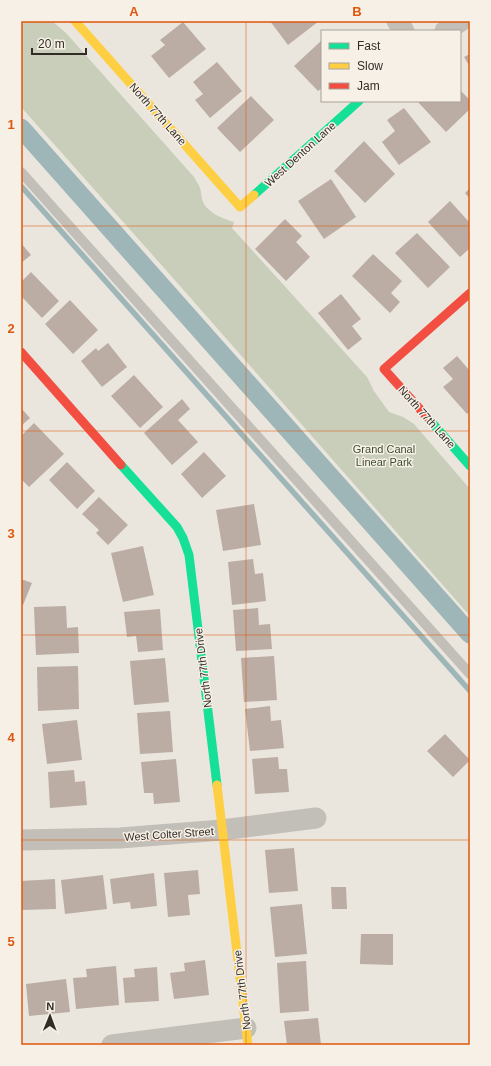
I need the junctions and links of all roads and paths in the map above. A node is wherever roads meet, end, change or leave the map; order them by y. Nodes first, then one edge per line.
1 (75, 21) edge
2 (397, 21) edge
3 (461, 21) edge
4 (403, 30) edge
5 (447, 30) edge
6 (358, 102) edge
7 (21, 172) edge
8 (240, 207) joint
9 (470, 294) edge
10 (21, 352) edge
11 (470, 466) edge
12 (470, 674) edge
13 (316, 818) dead end
14 (222, 830) junction
15 (21, 840) edge
16 (247, 1036) edge
17 (112, 1045) edge

1 - 8 street, North 77th Lane
2 - 4 street
3 - 5 street
6 - 8 street, West Denton Lane
7 - 12 lane
9 - 11 street, North 77th Lane
10 - 14 street, North 77th Drive
13 - 14 street, West Colter Street
14 - 15 street, West Colter Street
14 - 16 street, North 77th Drive
16 - 17 street

